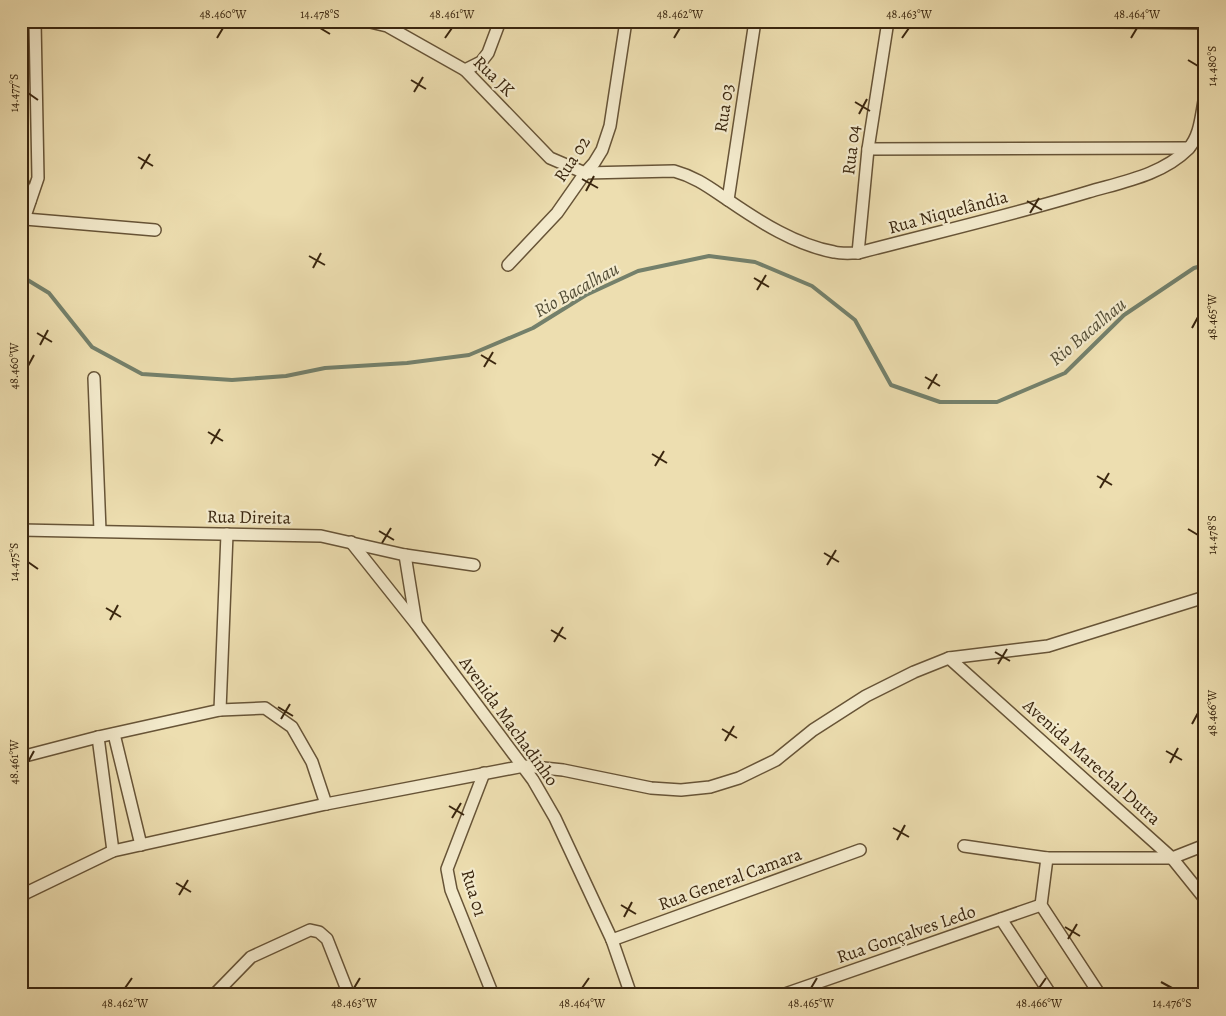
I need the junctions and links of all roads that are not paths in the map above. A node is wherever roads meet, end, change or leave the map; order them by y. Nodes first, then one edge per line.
1 (35, 21) edge
2 (366, 21) edge
3 (500, 21) edge
4 (626, 21) edge
5 (755, 21) edge
6 (888, 21) edge
7 (1019, 21) edge
8 (387, 23) edge
9 (1205, 23) edge
10 (465, 70) junction
11 (1205, 96) edge
12 (1189, 148) junction
13 (868, 149) junction
14 (21, 171) edge
15 (585, 173) junction
16 (728, 200) junction
17 (30, 202) junction
18 (23, 224) edge
19 (155, 230) dead end
20 (858, 253) junction
21 (508, 265) dead end
22 (94, 378) dead end
23 (21, 530) edge
24 (100, 531) junction
25 (226, 534) junction
26 (351, 542) junction
27 (405, 555) junction
28 (474, 565) dead end
29 (1205, 597) edge
30 (416, 625) junction
31 (949, 658) junction
32 (220, 710) junction
33 (114, 734) junction
34 (98, 737) junction
35 (21, 757) edge
36 (524, 766) junction
37 (484, 773) junction
38 (326, 804) junction
39 (140, 845) junction
40 (1205, 845) edge
41 (964, 846) dead end
42 (860, 850) dead end
43 (113, 852) junction
44 (1048, 858) junction
45 (1172, 858) junction
46 (21, 897) edge
47 (1205, 899) edge
48 (1041, 905) junction
49 (1001, 920) junction
50 (612, 940) junction
51 (21, 989) edge
52 (24, 995) edge
53 (214, 995) edge
54 (349, 995) edge
55 (493, 995) edge
56 (631, 995) edge
57 (782, 995) edge
58 (1051, 995) edge
59 (1100, 995) edge

1 - 17 street
2 - 8 street, Rua JK
3 - 10 street
4 - 15 street, Rua 02
5 - 16 street, Rua 03
6 - 13 street, Rua 04
7 - 9 street
8 - 10 street, Rua JK
10 - 15 street, Rua JK
11 - 12 street, Rua Niquelândia
12 - 13 street
12 - 20 street, Rua Niquelândia
13 - 20 street, Rua 04
14 - 17 street
15 - 16 street, Rua Niquelândia
15 - 21 street, Rua 02
16 - 20 street, Rua Niquelândia
17 - 18 street
18 - 19 street
22 - 24 street
23 - 24 street, Rua Direita
24 - 25 street, Rua Direita
25 - 26 street, Rua Direita
25 - 32 street
26 - 27 street, Rua Direita
26 - 30 street, Avenida Machadinho
27 - 28 street, Rua Direita
27 - 30 street
29 - 31 street
30 - 36 street, Avenida Machadinho
31 - 36 street
31 - 45 street, Avenida Marechal Dutra
32 - 33 street
32 - 38 street
33 - 34 street
33 - 39 street
34 - 35 street
34 - 43 street
36 - 37 street
36 - 50 street, Avenida Machadinho
37 - 38 street
37 - 55 street, Rua 01
38 - 39 street
39 - 43 street
40 - 45 street
41 - 44 street
42 - 50 street, Rua General Camara
43 - 46 street
44 - 45 street
44 - 48 street
45 - 47 street, Avenida Marechal Dutra
48 - 49 street, Rua Gonçalves Ledo
48 - 59 street
49 - 57 street, Rua Gonçalves Ledo
49 - 58 street
50 - 56 street, Avenida Machadinho
51 - 52 street
53 - 54 street

